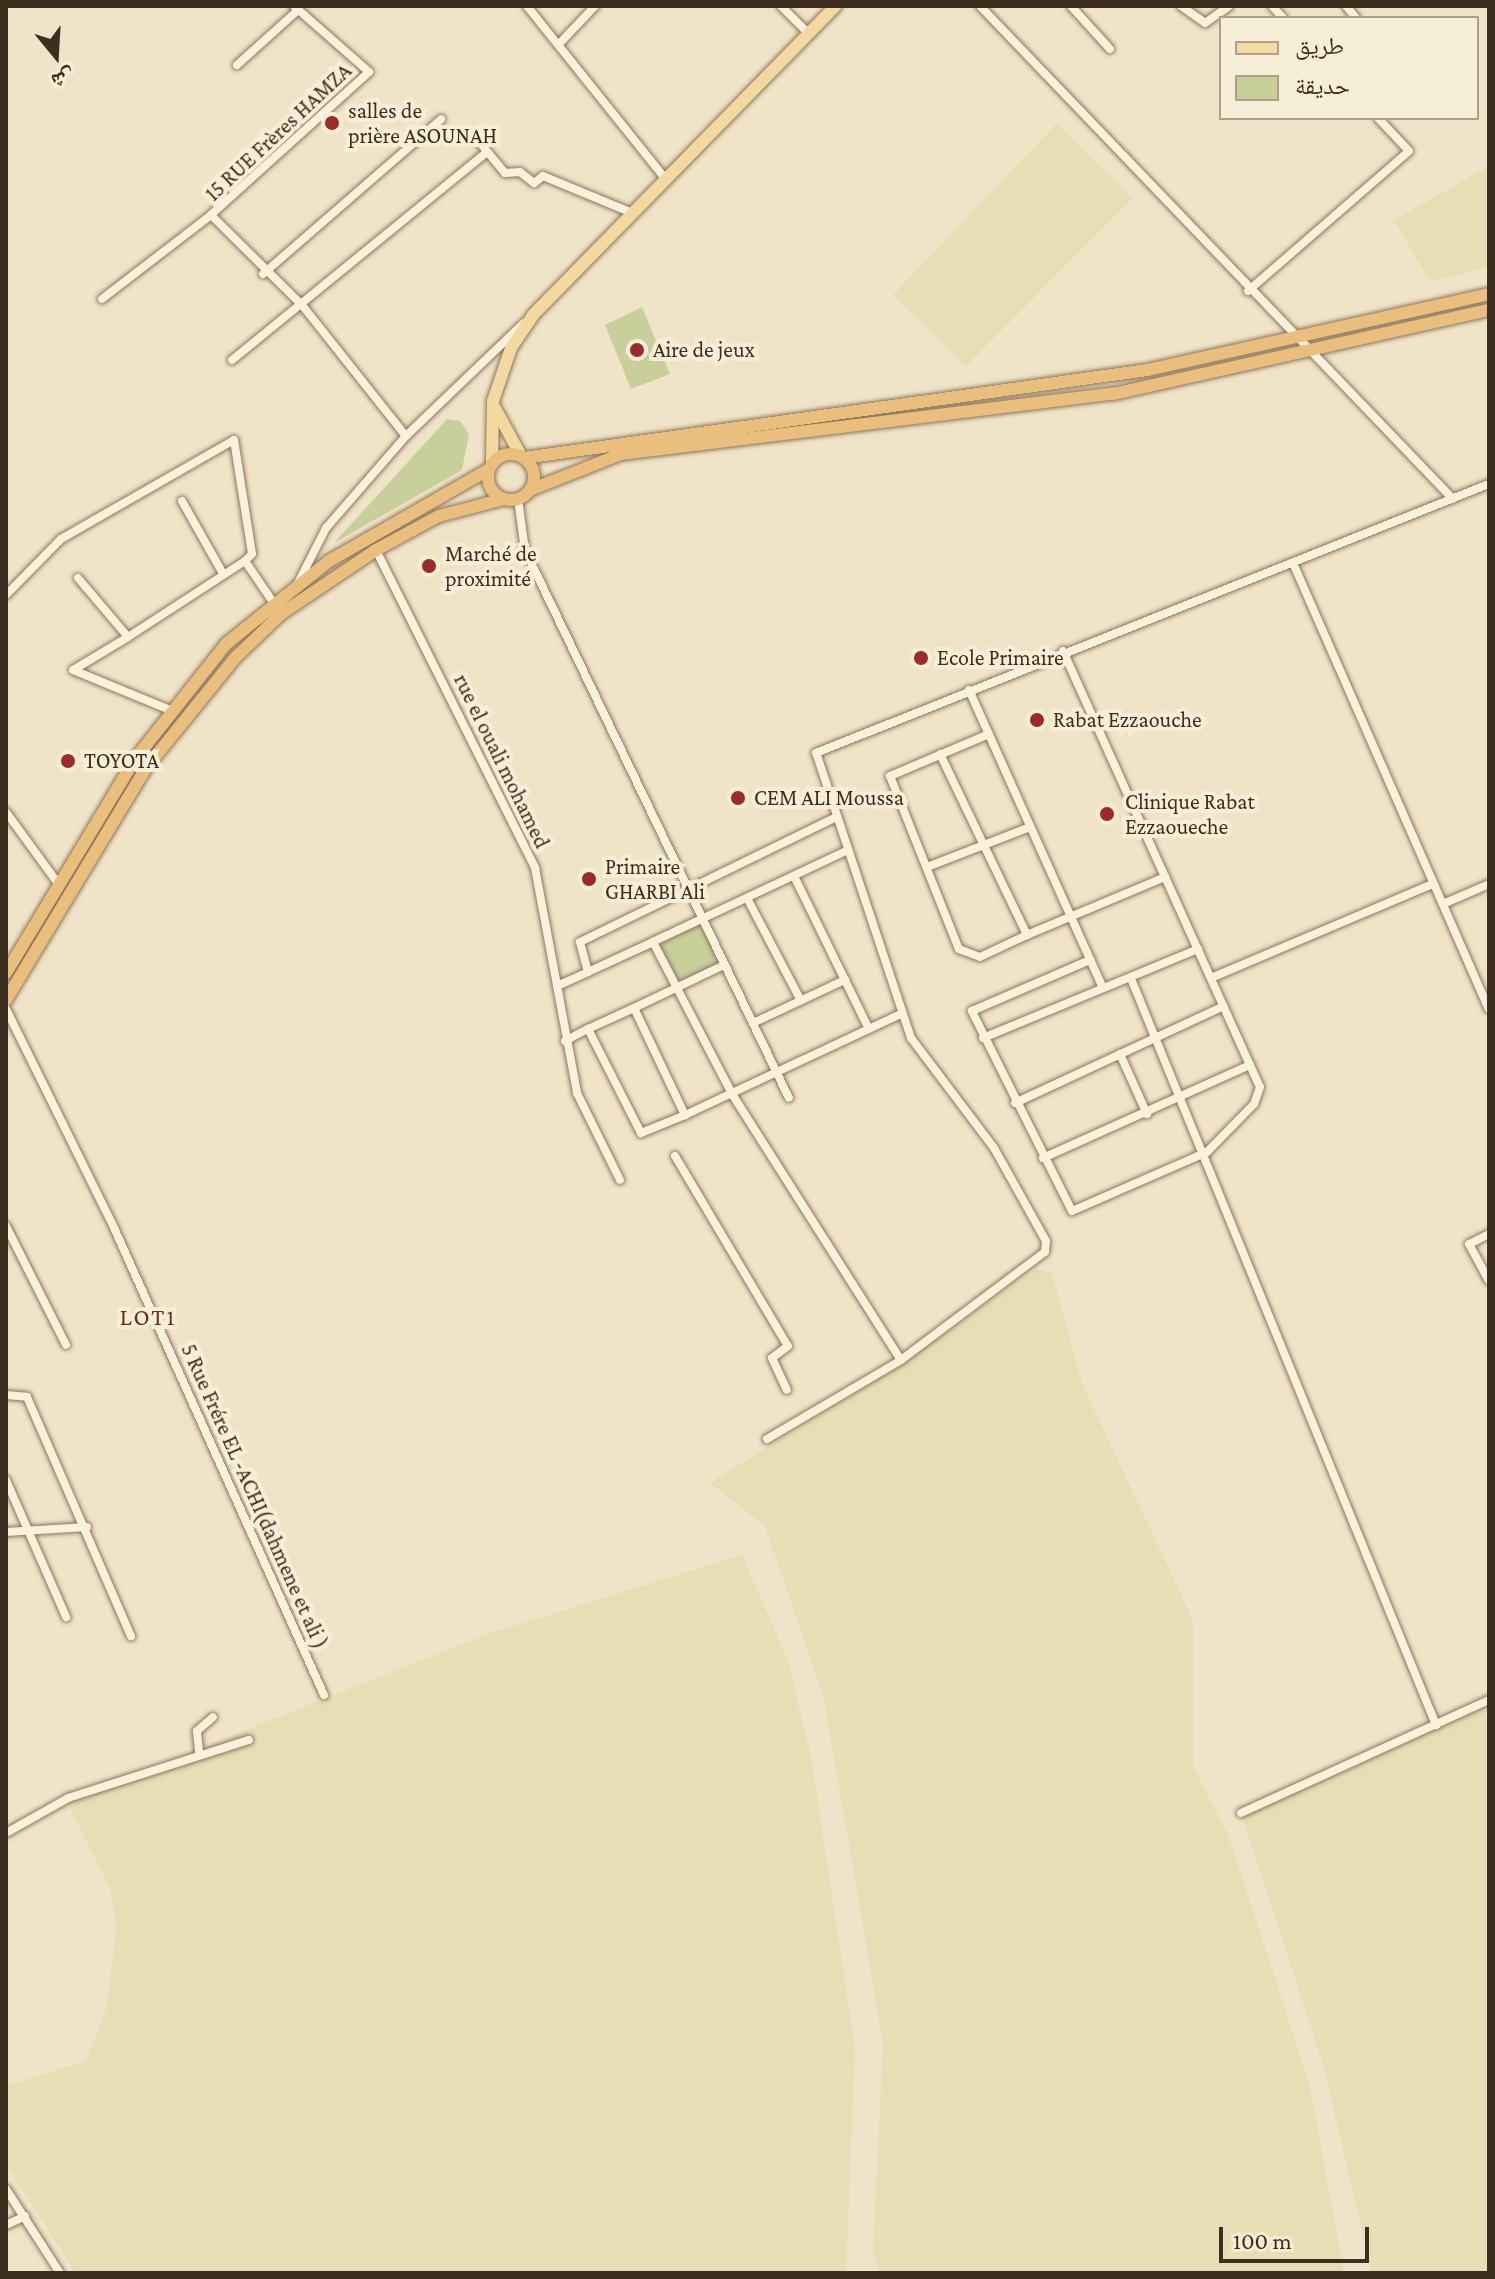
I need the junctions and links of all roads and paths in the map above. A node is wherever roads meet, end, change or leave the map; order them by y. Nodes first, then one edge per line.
1 (527, 6) edge
2 (595, 6) edge
3 (836, 6) edge
4 (980, 6) edge
5 (1071, 6) edge
6 (1181, 6) edge
7 (1229, 6) edge
8 (296, 8) edge
9 (787, 8) edge
10 (808, 33) junction
11 (559, 44) junction
12 (1110, 49) dead end
13 (237, 65) dead end
14 (441, 119) dead end
15 (1380, 120) edge
16 (476, 138) dead end
17 (486, 153) junction
18 (664, 177) junction
19 (630, 212) junction
20 (211, 215) junction
21 (263, 274) junction
22 (1248, 291) junction
23 (1489, 294) edge
24 (102, 299) dead end
25 (302, 305) junction
26 (1489, 310) edge
27 (533, 315) junction
28 (1297, 340) junction
29 (1313, 354) junction
30 (232, 360) dead end
31 (493, 401) junction
32 (406, 436) junction
33 (522, 457) junction
34 (490, 467) junction
35 (1489, 484) edge
36 (530, 490) junction
37 (504, 499) junction
38 (518, 499) junction
39 (1453, 499) junction
40 (182, 501) dead end
41 (376, 550) junction
42 (245, 561) junction
43 (1293, 563) junction
44 (222, 572) junction
45 (78, 578) dead end
46 (297, 584) junction
47 (6, 595) edge
48 (273, 602) junction
49 (128, 637) junction
50 (1063, 651) junction
51 (969, 690) junction
52 (170, 710) junction
53 (989, 734) junction
54 (940, 754) junction
55 (6, 812) edge
56 (836, 817) junction
57 (1030, 827) junction
58 (982, 846) junction
59 (846, 851) junction
60 (927, 867) junction
61 (794, 876) junction
62 (1165, 877) junction
63 (57, 882) junction
64 (1432, 884) junction
65 (1489, 884) edge
66 (687, 886) junction
67 (747, 898) junction
68 (1443, 904) junction
69 (1071, 918) junction
70 (702, 919) junction
71 (1027, 935) junction
72 (653, 942) junction
73 (1198, 949) junction
74 (1090, 960) junction
75 (724, 965) junction
76 (588, 972) junction
77 (6, 973) edge
78 (1211, 978) junction
79 (845, 980) junction
80 (1132, 981) junction
81 (557, 986) junction
82 (1102, 986) junction
83 (678, 987) junction
84 (6, 1000) edge
85 (801, 1001) junction
86 (1224, 1006) junction
87 (634, 1008) junction
88 (6, 1009) edge
89 (1489, 1009) edge
90 (901, 1014) junction
91 (753, 1023) junction
92 (588, 1029) junction
93 (869, 1029) junction
94 (1154, 1036) junction
95 (983, 1038) junction
96 (565, 1041) junction
97 (1120, 1054) junction
98 (1250, 1065) junction
99 (777, 1074) junction
100 (732, 1094) junction
101 (1180, 1095) junction
102 (789, 1098) dead end
103 (1015, 1103) junction
104 (1147, 1114) junction
105 (685, 1115) junction
106 (1207, 1152) junction
107 (675, 1156) dead end
108 (1043, 1158) junction
109 (620, 1180) dead end
110 (6, 1226) edge
111 (1489, 1234) edge
112 (1489, 1281) edge
113 (66, 1345) dead end
114 (901, 1360) junction
115 (787, 1390) dead end
116 (6, 1395) edge
117 (767, 1439) dead end
118 (6, 1480) edge
119 (87, 1527) junction
120 (29, 1531) junction
121 (6, 1532) edge
122 (66, 1617) dead end
123 (131, 1636) dead end
124 (324, 1695) dead end
125 (1489, 1700) edge
126 (213, 1717) dead end
127 (1436, 1725) junction
128 (249, 1740) dead end
129 (199, 1751) junction
130 (1241, 1813) dead end
131 (6, 1833) edge
132 (6, 2189) edge
133 (25, 2216) junction
134 (6, 2225) edge
135 (60, 2273) edge

1 - 11 street
2 - 11 street
3 - 10 main road
4 - 22 street
5 - 12 street
6 - 7 street
8 - 13 street
8 - 20 street, 15 RUE Frères HAMZA
9 - 10 street
10 - 18 main road
11 - 18 street
14 - 21 street
15 - 22 street
16 - 17 street
17 - 19 street
17 - 25 street
18 - 19 main road
19 - 27 main road
20 - 21 street, 15 RUE Frères HAMZA
20 - 24 street
21 - 25 street, 15 RUE Frères HAMZA
22 - 28 street
23 - 28 highway
25 - 30 street
25 - 32 street, 15 RUE Frères HAMZA
26 - 29 highway
27 - 31 main road
27 - 32 street
28 - 29 street
28 - 33 highway
29 - 36 highway
29 - 39 street
31 - 33 main road
31 - 34 main road
32 - 46 street
33 - 34 highway
33 - 36 highway
34 - 37 highway
34 - 46 highway
35 - 39 street
36 - 38 highway
37 - 38 highway
37 - 41 highway
38 - 66 street
39 - 43 street
40 - 44 street
41 - 81 street, rue el ouali mohamed
41 - 84 highway
42 - 44 street
42 - 47 street
42 - 48 street
43 - 50 street
43 - 64 street
44 - 49 street
45 - 49 street
46 - 48 highway
48 - 52 highway
49 - 52 street
50 - 51 street
50 - 62 street
51 - 53 street
51 - 56 street
52 - 63 highway
53 - 54 street
53 - 57 street
54 - 58 street
54 - 60 street
55 - 63 street
56 - 59 street
56 - 66 street
57 - 58 street
57 - 69 street
58 - 60 street
58 - 71 street
59 - 61 street
59 - 90 street
60 - 71 street
61 - 67 street
61 - 79 street
62 - 69 street
62 - 73 street
63 - 77 highway
64 - 68 street
64 - 78 street
65 - 68 street
66 - 70 street
66 - 76 street
67 - 70 street
67 - 85 street
68 - 89 street
69 - 71 street
69 - 74 street
70 - 72 street
70 - 75 street
72 - 76 street
72 - 83 street
73 - 78 street
73 - 80 street
74 - 82 street
74 - 95 street
75 - 83 street
75 - 91 street
76 - 81 street
78 - 86 street
79 - 85 street
79 - 93 street
80 - 82 street
80 - 94 street
81 - 96 street, rue el ouali mohamed
82 - 95 street
83 - 87 street
83 - 100 street
85 - 91 street
86 - 94 street
86 - 98 street
87 - 92 street
87 - 105 street
88 - 124 street, 5 Rue Frére EL -ACHI(dahmene et ali )
90 - 93 street
90 - 114 street
91 - 99 street
92 - 96 street
92 - 105 street
93 - 99 street
94 - 97 street
94 - 101 street
95 - 103 street
96 - 109 street, rue el ouali mohamed
97 - 103 street
97 - 104 street
98 - 101 street
98 - 106 street
99 - 100 street
99 - 102 street
100 - 105 street
100 - 114 street
101 - 104 street
101 - 106 street
103 - 108 street
104 - 108 street
106 - 108 street
106 - 127 street
107 - 115 street
110 - 113 street
111 - 112 street
114 - 117 street
116 - 119 street
118 - 120 street
119 - 120 street
119 - 123 street
120 - 121 street
120 - 122 street
125 - 127 street
126 - 129 street
127 - 130 street
128 - 129 street
129 - 131 street
132 - 133 street
133 - 134 street
133 - 135 street

